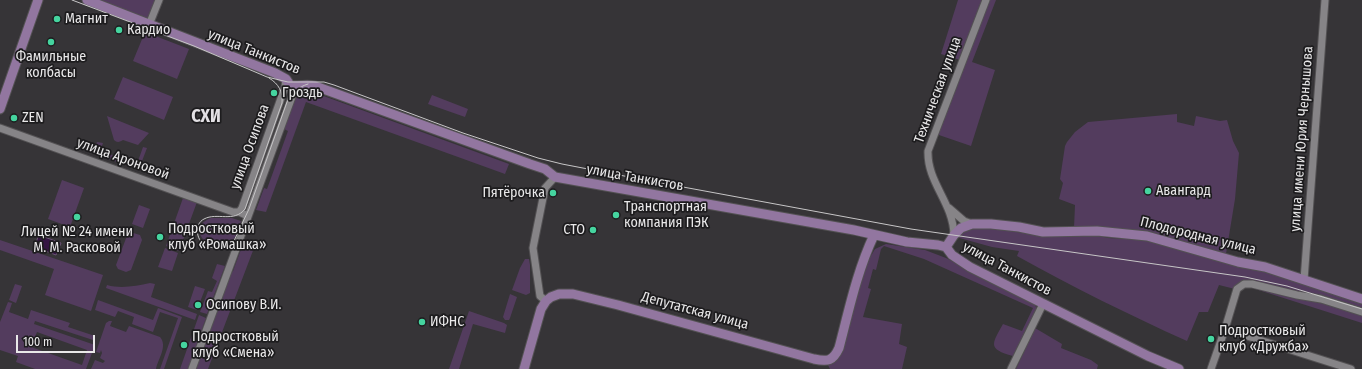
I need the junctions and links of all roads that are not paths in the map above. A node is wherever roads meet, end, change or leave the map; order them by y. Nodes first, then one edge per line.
1 (38, 0) edge
2 (87, 0) edge
3 (159, 0) edge
4 (986, 0) edge
5 (1325, 0) edge
6 (149, 25) junction
7 (289, 84) junction
8 (0, 110) edge
9 (0, 128) edge
10 (555, 177) junction
11 (946, 205) junction
12 (239, 212) junction
13 (248, 216) junction
14 (972, 224) junction
15 (874, 235) junction
16 (954, 235) junction
17 (946, 247) junction
18 (1304, 280) junction
19 (1362, 299) edge
20 (546, 301) junction
21 (1044, 304) junction
22 (1362, 312) edge
23 (1225, 329) junction
24 (192, 369) edge
25 (524, 369) edge
26 (1012, 369) edge
27 (1179, 369) edge
28 (1211, 369) edge
29 (1351, 369) edge

1 - 8 main road
2 - 6 main road, улица Танкистов
3 - 6 street
4 - 11 street, Техническая улица
5 - 18 street, улица имени Юрия Чернышова
6 - 7 main road, улица Танкистов
7 - 10 main road, улица Танкистов
7 - 12 street, улица Осипова
7 - 13 street, улица Осипова
9 - 12 street, улица Ароновой
10 - 15 main road, улица Танкистов
10 - 20 street
11 - 14 street
11 - 16 street, Техническая улица
12 - 13 street, улица Осипова
13 - 24 street, улица Осипова
14 - 16 main road
14 - 18 main road, Плодородная улица
15 - 17 main road, улица Танкистов
15 - 20 main road, Депутатская улица
16 - 17 main road
17 - 21 main road, улица Танкистов
18 - 19 main road, Плодородная улица
20 - 25 main road
21 - 26 street
21 - 27 main road, улица Танкистов
22 - 23 street
23 - 28 street
23 - 29 street

